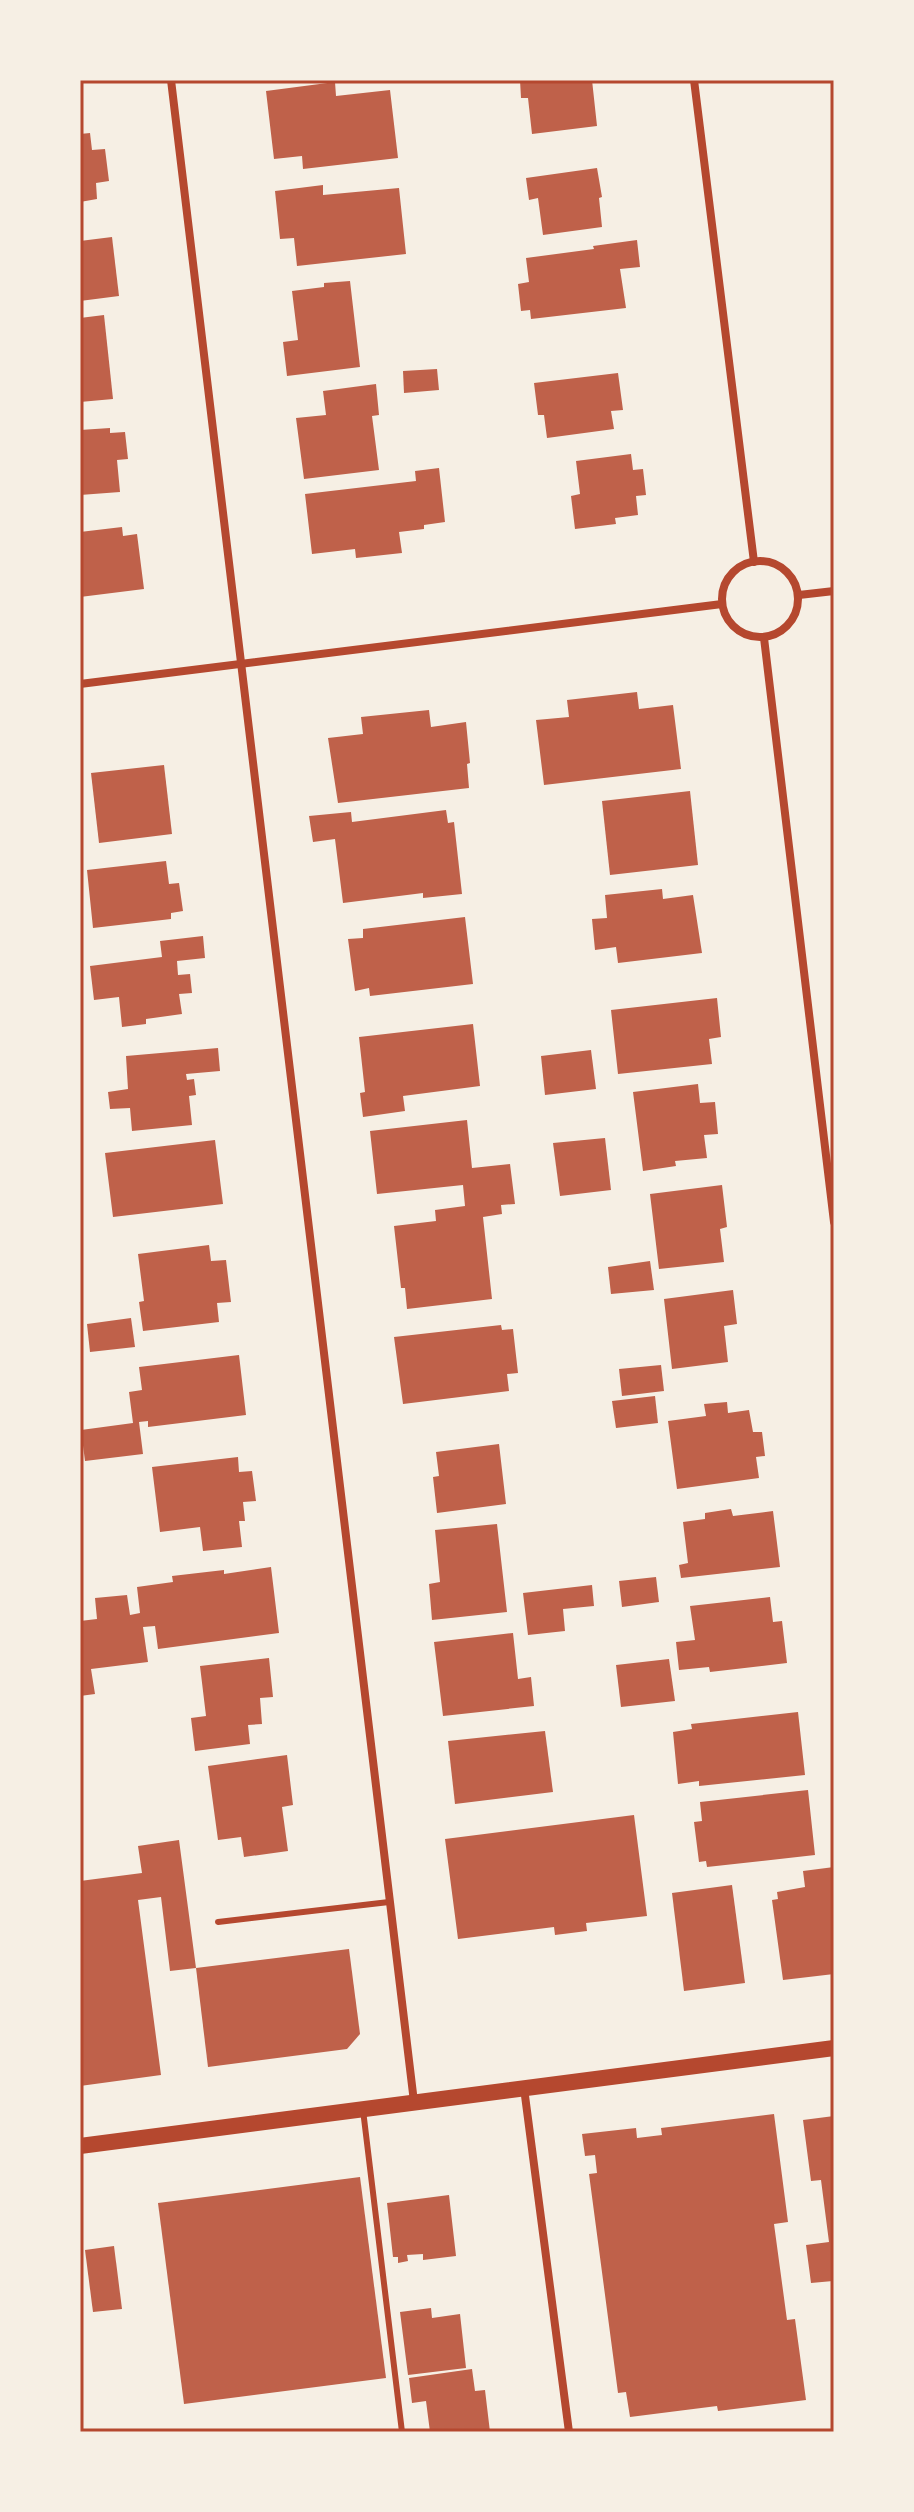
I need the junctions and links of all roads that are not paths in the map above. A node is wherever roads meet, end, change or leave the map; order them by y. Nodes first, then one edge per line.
1 (171, 80) edge
2 (694, 80) edge
3 (754, 562) junction
4 (834, 591) edge
5 (799, 595) junction
6 (722, 604) junction
7 (764, 638) junction
8 (241, 664) junction
9 (80, 684) edge
10 (834, 1129) edge
11 (823, 1130) junction
12 (834, 1222) edge
13 (389, 1902) junction
14 (218, 1922) dead end
15 (834, 2048) edge
16 (524, 2088) junction
17 (415, 2103) junction
18 (363, 2109) junction
19 (80, 2146) edge
20 (402, 2432) edge
21 (569, 2432) edge

1 - 8 street
2 - 3 street
3 - 5 street
3 - 6 street
4 - 5 street
5 - 7 street
6 - 7 street
6 - 8 street
7 - 11 street
8 - 9 street
8 - 13 street
10 - 11 street
11 - 12 street
13 - 14 lane
13 - 17 street
15 - 16 main road
16 - 17 main road
16 - 21 street
17 - 18 main road
18 - 19 main road
18 - 20 lane

